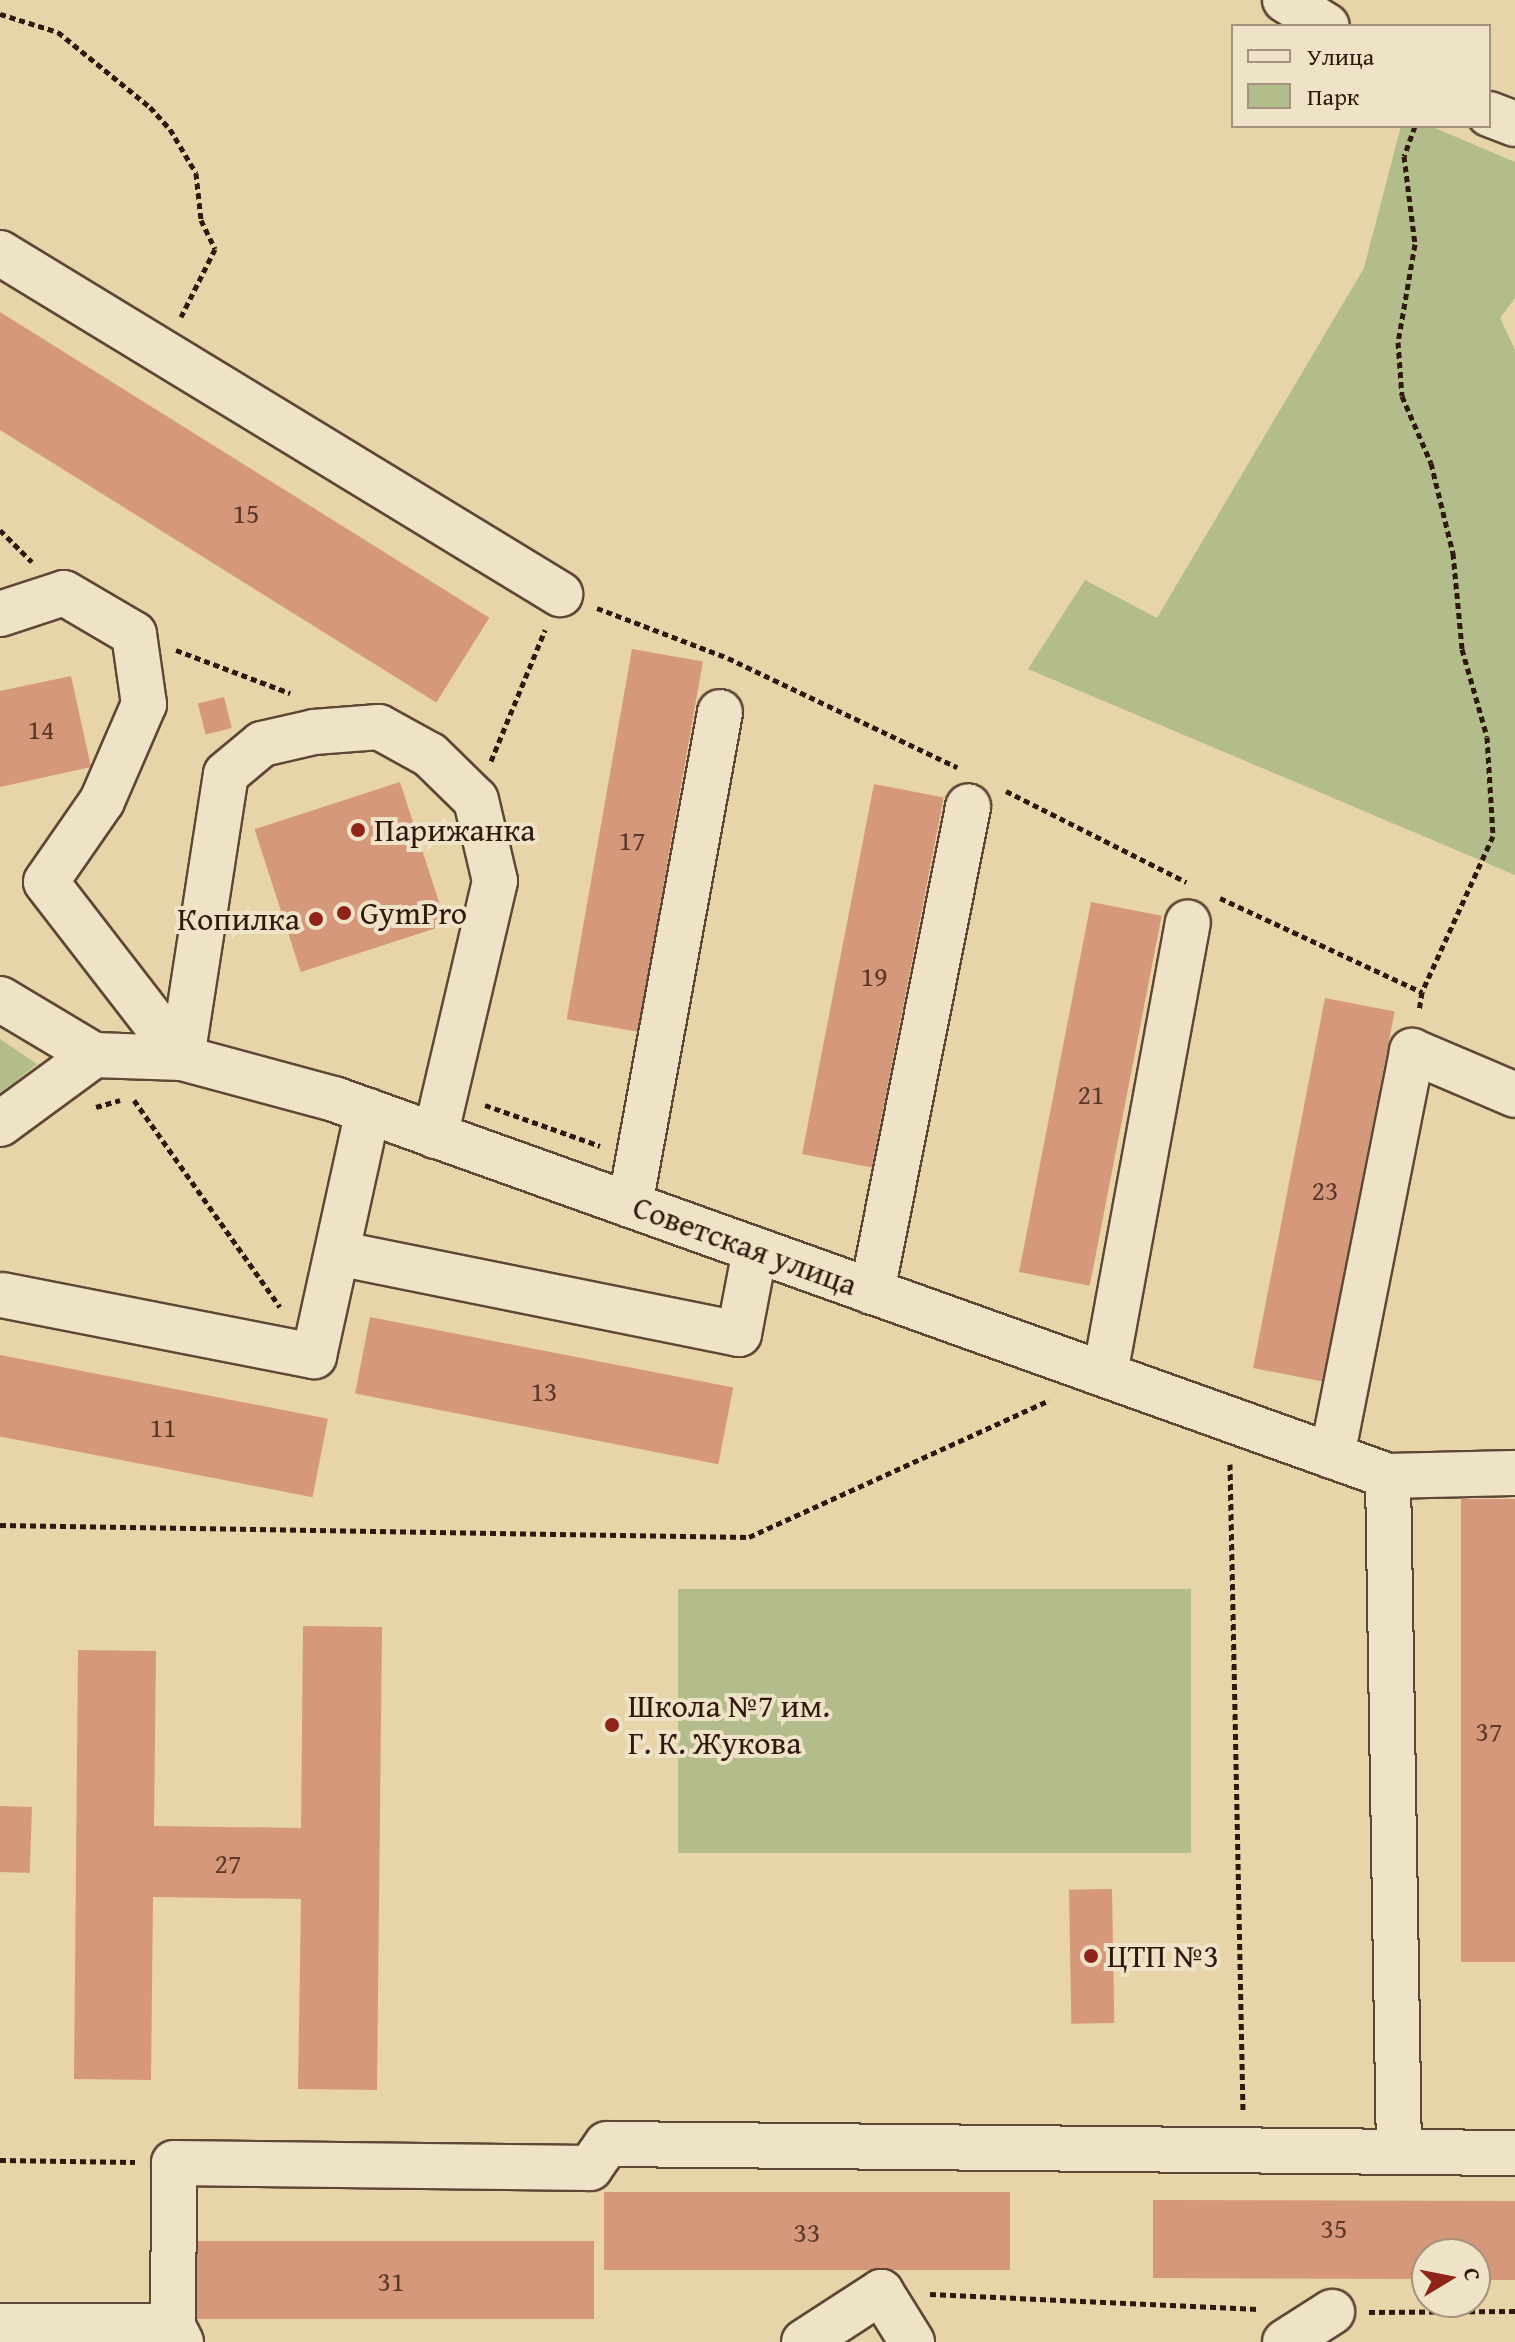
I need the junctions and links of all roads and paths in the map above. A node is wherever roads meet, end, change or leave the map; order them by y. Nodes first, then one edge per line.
1 (1285, 0) edge
2 (0, 14) edge
3 (1324, 24) edge
4 (1414, 128) edge
5 (0, 253) edge
6 (163, 354) junction
7 (560, 594) junction
8 (0, 614) edge
9 (134, 634) junction
10 (293, 694) dead end
11 (720, 712) dead end
12 (978, 788) junction
13 (476, 800) junction
14 (1197, 900) junction
15 (1422, 992) junction
16 (0, 999) edge
17 (1412, 1051) junction
18 (94, 1055) junction
19 (182, 1058) junction
20 (1515, 1095) edge
21 (136, 1100) dead end
22 (368, 1111) junction
23 (0, 1124) edge
24 (435, 1136) junction
25 (630, 1205) junction
26 (755, 1250) junction
27 (337, 1253) junction
28 (872, 1292) junction
29 (2, 1295) edge
30 (314, 1356) junction
31 (1105, 1374) junction
32 (1229, 1419) junction
33 (1332, 1456) junction
34 (1515, 1473) edge
35 (1388, 1476) junction
36 (0, 1525) edge
37 (1244, 2150) junction
38 (174, 2152) junction
39 (1399, 2152) junction
40 (1515, 2153) edge
41 (0, 2160) edge
42 (881, 2292) junction
43 (1515, 2311) edge
44 (1332, 2312) joint
45 (0, 2326) edge
46 (1277, 2326) edge
47 (177, 2334) edge
48 (804, 2342) edge
49 (912, 2342) edge

1 - 3 street
2 - 6 path
4 - 15 path
5 - 6 street
6 - 7 street
7 - 12 path
7 - 13 path
8 - 9 street
9 - 10 path
9 - 19 street
11 - 25 street
12 - 14 path
12 - 28 street
13 - 19 street
13 - 24 street
14 - 15 path
14 - 31 street
15 - 17 path
16 - 18 street, Советская улица
17 - 20 street
17 - 33 street
18 - 19 street, Советская улица
18 - 23 street
19 - 22 street, Советская улица
21 - 30 path
22 - 24 street, Советская улица
22 - 27 street
24 - 25 street, Советская улица
25 - 26 street, Советская улица
26 - 27 street
26 - 28 street, Советская улица
27 - 30 street
28 - 31 street, Советская улица
29 - 30 street
31 - 32 street, Советская улица
31 - 36 path
32 - 33 street, Советская улица
32 - 37 path
33 - 35 street, Советская улица
34 - 35 street
35 - 39 street
37 - 38 street
37 - 39 street
38 - 41 path
38 - 47 street
39 - 40 street
42 - 46 path
42 - 48 street
42 - 49 street
43 - 44 path
44 - 46 street
45 - 47 street

